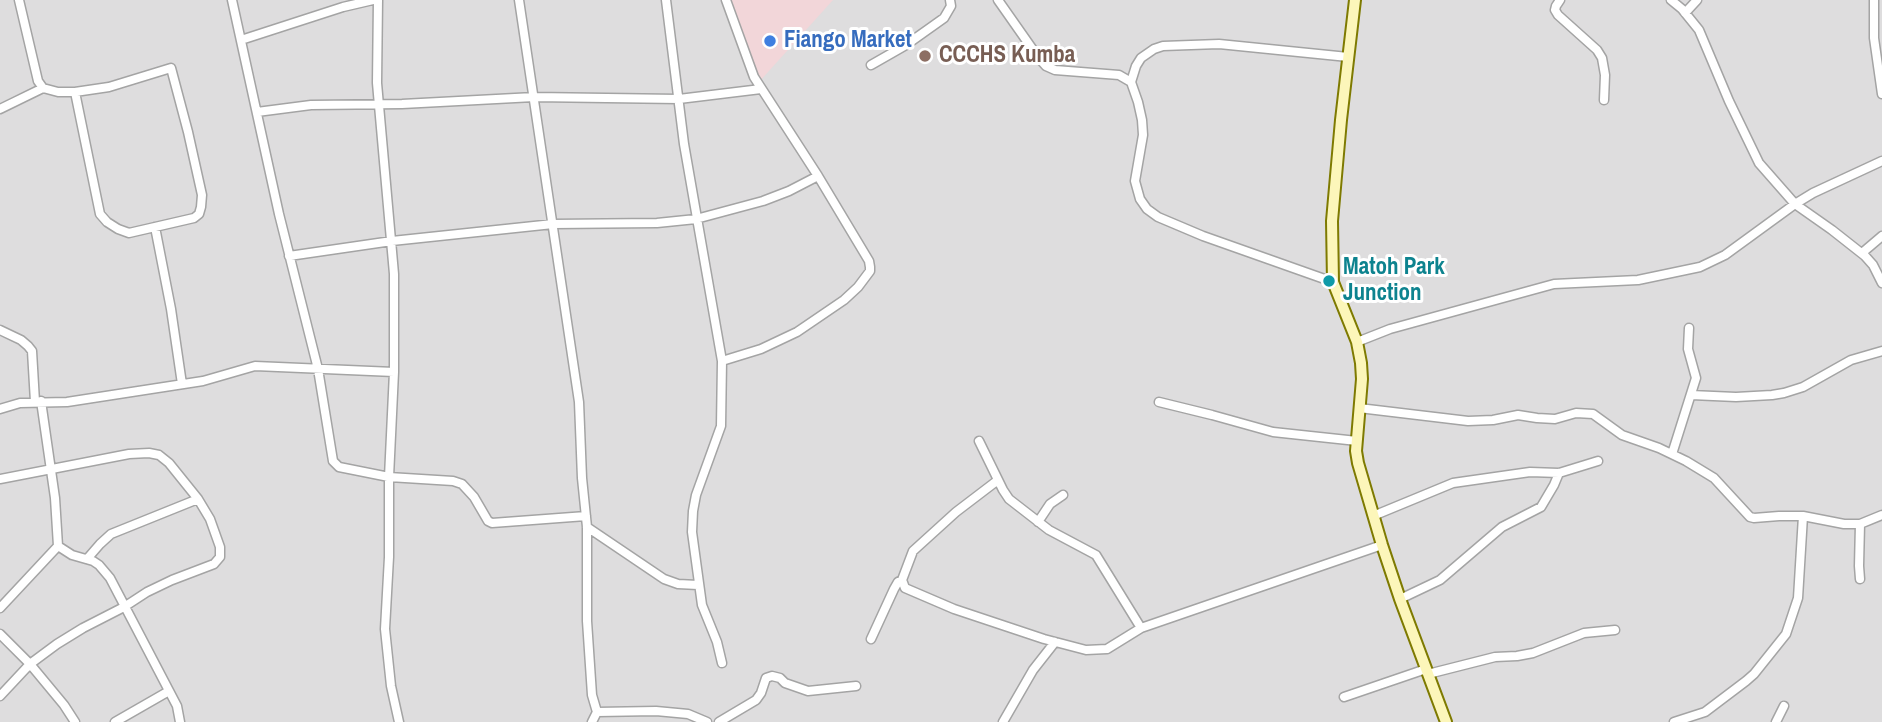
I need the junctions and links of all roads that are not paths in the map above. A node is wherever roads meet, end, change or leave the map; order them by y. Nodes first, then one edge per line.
1 (19, 0) edge
2 (232, 0) edge
3 (375, 0) edge
4 (519, 0) edge
5 (666, 0) edge
6 (726, 0) edge
7 (950, 0) edge
8 (998, 0) edge
9 (1355, 0) edge
10 (1560, 0) edge
11 (1671, 0) edge
12 (1698, 0) edge
13 (1874, 0) edge
14 (1685, 13) junction
15 (241, 40) junction
16 (1348, 57) junction
17 (871, 65) dead end
18 (1130, 82) junction
19 (44, 88) junction
20 (761, 89) junction
21 (75, 92) junction
22 (1882, 94) edge
23 (534, 97) junction
24 (678, 99) junction
25 (1604, 100) dead end
26 (378, 104) junction
27 (0, 109) edge
28 (257, 112) junction
29 (1882, 161) edge
30 (818, 176) junction
31 (1795, 204) junction
32 (696, 219) junction
33 (553, 224) junction
34 (155, 227) junction
35 (1882, 236) edge
36 (392, 241) junction
37 (1862, 253) junction
38 (289, 256) junction
39 (1333, 282) junction
40 (1882, 283) edge
41 (1689, 328) dead end
42 (0, 330) edge
43 (1357, 342) junction
44 (1882, 351) edge
45 (722, 361) junction
46 (318, 369) junction
47 (394, 372) junction
48 (182, 384) junction
49 (1691, 394) junction
50 (38, 402) junction
51 (1159, 402) dead end
52 (1359, 408) junction
53 (0, 409) edge
54 (979, 441) dead end
55 (1357, 441) junction
56 (1672, 454) junction
57 (1598, 461) dead end
58 (51, 469) junction
59 (1559, 473) junction
60 (389, 477) junction
61 (0, 479) edge
62 (998, 480) junction
63 (1063, 495) dead end
64 (198, 499) junction
65 (1882, 515) edge
66 (586, 516) junction
67 (1373, 516) junction
68 (1803, 516) junction
69 (1038, 522) junction
70 (1860, 524) junction
71 (587, 527) junction
72 (1382, 545) junction
73 (58, 546) junction
74 (87, 559) junction
75 (1860, 579) dead end
76 (902, 580) junction
77 (698, 584) junction
78 (1400, 599) junction
79 (124, 607) junction
80 (0, 608) edge
81 (1141, 628) junction
82 (1615, 630) dead end
83 (0, 634) edge
84 (871, 639) dead end
85 (1055, 642) junction
86 (722, 663) dead end
87 (30, 664) junction
88 (1427, 671) junction
89 (856, 686) dead end
90 (169, 691) junction
91 (0, 696) edge
92 (1344, 697) dead end
93 (1784, 706) dead end
94 (597, 712) junction
95 (75, 722) edge
96 (115, 722) edge
97 (180, 722) edge
98 (400, 722) edge
99 (592, 722) edge
100 (708, 722) edge
101 (719, 722) edge
102 (1003, 722) edge
103 (1446, 722) edge
104 (1674, 722) edge
105 (1776, 722) edge

1 - 19 street
2 - 15 street
3 - 15 street
3 - 26 street
4 - 23 street
5 - 24 street
6 - 20 street
7 - 17 street
8 - 18 street
9 - 16 main road
10 - 25 street
11 - 14 street
12 - 14 street
13 - 22 street
14 - 31 street
15 - 28 street
16 - 18 street
16 - 39 main road
18 - 39 street
19 - 21 street
19 - 27 street
20 - 24 street
20 - 30 street
21 - 34 street
21 - 34 street
23 - 24 street
23 - 26 street
23 - 33 street
24 - 32 street
26 - 28 street
26 - 36 street
28 - 38 street
29 - 31 street
30 - 32 street
30 - 45 street
31 - 37 street
31 - 43 street
32 - 33 street
32 - 45 street
33 - 36 street
33 - 66 street
34 - 48 street
35 - 37 street
36 - 38 street
36 - 47 street
37 - 40 street
38 - 46 street
39 - 43 main road
41 - 49 street
42 - 50 street
43 - 52 main road
44 - 49 street
45 - 77 street
46 - 47 street
46 - 48 street
46 - 60 street
47 - 60 street
48 - 50 street
49 - 56 street
50 - 53 street
50 - 58 street
51 - 55 street
52 - 55 main road
52 - 56 street
54 - 62 street
55 - 67 main road
56 - 68 street
57 - 59 street
58 - 61 street
58 - 64 street
58 - 73 street
59 - 67 street
59 - 78 street
60 - 66 street
60 - 98 street
62 - 69 street
62 - 76 street
63 - 69 street
64 - 74 street
64 - 79 street
65 - 70 street
66 - 71 street
67 - 72 main road
68 - 70 street
68 - 104 street
69 - 81 street
70 - 75 street
71 - 77 street
71 - 94 street
72 - 78 main road
72 - 81 street
73 - 74 street
73 - 80 street
74 - 79 street
76 - 84 street
76 - 85 street
77 - 86 street
78 - 88 main road
79 - 87 street
79 - 90 street
81 - 85 street
82 - 88 street
83 - 87 street
85 - 102 street
87 - 91 street
87 - 95 street
88 - 92 street
88 - 103 main road
89 - 101 street
90 - 96 street
90 - 97 street
93 - 105 street
94 - 99 street
94 - 100 street

